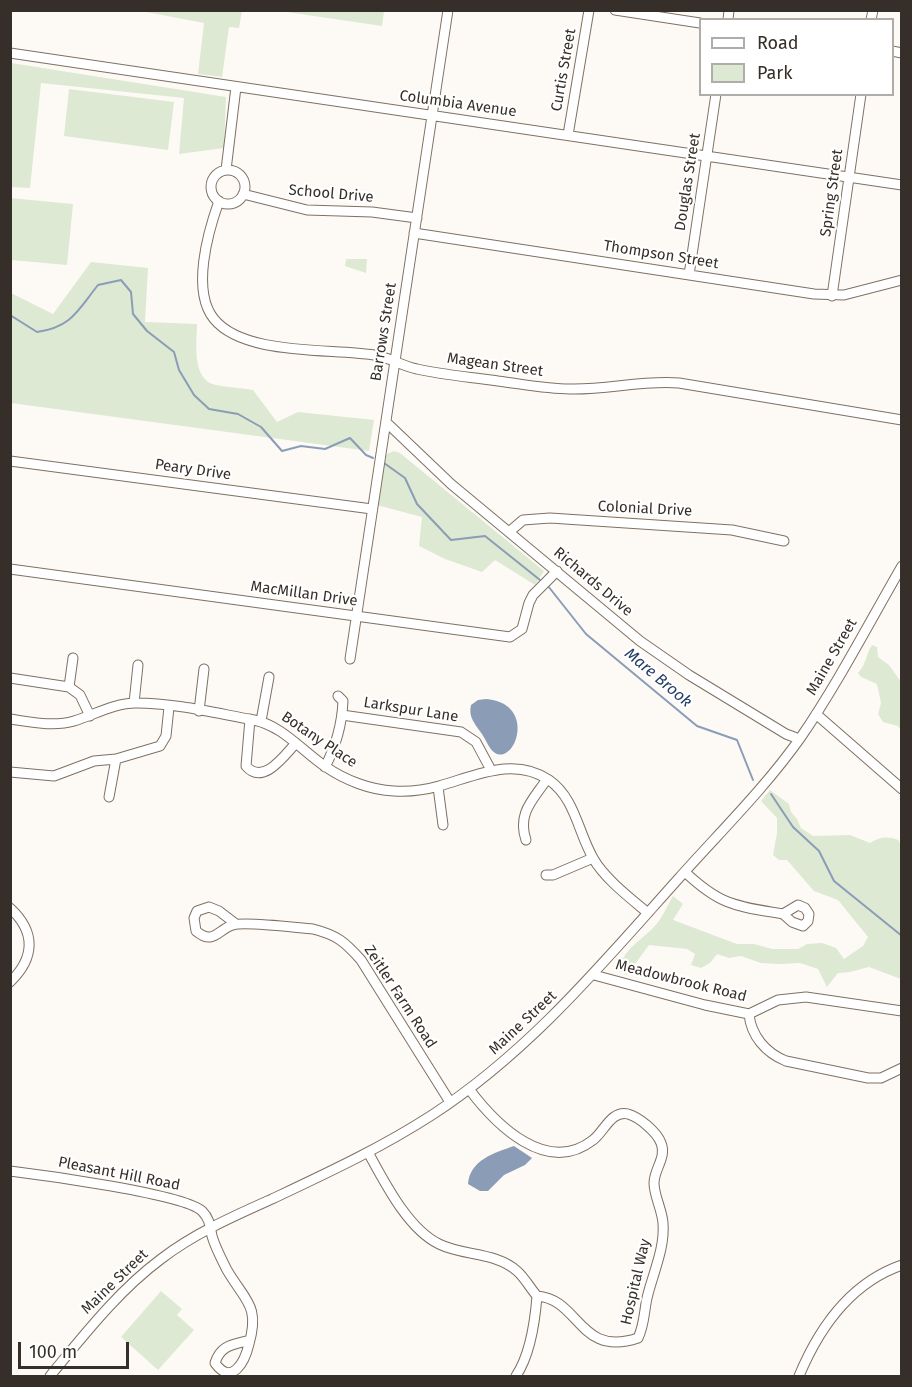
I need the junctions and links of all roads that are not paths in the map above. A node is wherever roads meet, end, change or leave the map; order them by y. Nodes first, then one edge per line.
1 (448, 10) edge
2 (589, 10) edge
3 (615, 10) edge
4 (699, 23) edge
5 (10, 52) edge
6 (237, 87) junction
7 (716, 96) edge
8 (861, 96) edge
9 (431, 116) junction
10 (568, 135) junction
11 (707, 157) junction
12 (226, 170) junction
13 (849, 178) junction
14 (902, 185) edge
15 (243, 194) junction
16 (219, 201) junction
17 (417, 218) junction
18 (414, 234) junction
19 (689, 274) junction
20 (902, 280) edge
21 (832, 296) junction
22 (395, 362) junction
23 (902, 420) edge
24 (386, 422) junction
25 (10, 461) edge
26 (372, 509) junction
27 (509, 532) junction
28 (784, 541) dead end
29 (902, 566) edge
30 (10, 569) edge
31 (557, 571) junction
32 (356, 617) junction
33 (73, 658) dead end
34 (350, 659) dead end
35 (138, 665) dead end
36 (204, 669) dead end
37 (269, 677) dead end
38 (10, 678) edge
39 (69, 687) junction
40 (338, 696) dead end
41 (134, 703) junction
42 (169, 707) junction
43 (199, 711) junction
44 (342, 714) junction
45 (816, 714) junction
46 (90, 716) junction
47 (10, 719) edge
48 (250, 719) junction
49 (261, 721) junction
50 (799, 739) junction
51 (296, 743) junction
52 (116, 759) junction
53 (325, 766) junction
54 (491, 770) junction
55 (10, 772) edge
56 (548, 779) junction
57 (438, 787) junction
58 (902, 789) edge
59 (109, 797) dead end
60 (442, 825) dead end
61 (526, 840) dead end
62 (593, 858) junction
63 (685, 872) junction
64 (546, 875) dead end
65 (10, 908) edge
66 (648, 913) junction
67 (783, 914) dead end
68 (236, 924) dead end
69 (594, 975) junction
70 (10, 982) edge
71 (902, 1011) edge
72 (748, 1014) junction
73 (902, 1068) edge
74 (469, 1089) junction
75 (450, 1102) junction
76 (369, 1154) junction
77 (10, 1171) edge
78 (211, 1227) junction
79 (902, 1265) edge
80 (537, 1296) junction
81 (250, 1340) dead end
82 (50, 1377) edge
83 (516, 1377) edge
84 (799, 1377) edge

1 - 9 street, Barrows Street
2 - 10 street, Curtis Street
3 - 4 street
5 - 6 street, Columbia Avenue
6 - 9 street, Columbia Avenue
6 - 12 street, Magean Street
7 - 11 street, Douglas Street
8 - 13 street, Spring Street
9 - 10 street, Columbia Avenue
9 - 17 street, Barrows Street
10 - 11 street, Columbia Avenue
11 - 13 street, Columbia Avenue
11 - 19 street, Douglas Street
12 - 15 street
12 - 16 street, Magean Street
13 - 14 street, Columbia Avenue
13 - 21 street, Spring Street
15 - 16 street
15 - 17 street, School Drive
16 - 22 street, Magean Street
17 - 18 street, Barrows Street
18 - 19 street, Thompson Street
18 - 22 street, Barrows Street
19 - 21 street, Thompson Street
20 - 21 street, Thompson Street
22 - 23 street, Magean Street
22 - 24 street, Barrows Street
24 - 26 street, Barrows Street
24 - 27 street, Richards Drive
25 - 26 street, Peary Drive
26 - 32 street, Barrows Street
27 - 28 street, Colonial Drive
27 - 31 street, Richards Drive
29 - 45 street, Maine Street
30 - 32 street, MacMillan Drive
31 - 32 street, MacMillan Drive
31 - 50 street, Richards Drive
32 - 34 street, Barrows Street
33 - 39 street
35 - 41 street
36 - 43 street
37 - 49 street
38 - 39 street
39 - 46 street
40 - 44 street
41 - 42 street, Botany Place
41 - 46 street, Botany Place
42 - 43 street, Botany Place
42 - 52 street
43 - 48 street, Botany Place
44 - 53 street
44 - 54 street, Larkspur Lane
45 - 50 street, Maine Street
45 - 58 street
46 - 47 street, Botany Place
48 - 49 street, Botany Place
48 - 51 street
49 - 51 street, Botany Place
50 - 63 street, Maine Street
51 - 53 street, Botany Place
52 - 55 street
52 - 59 street
53 - 57 street, Botany Place
54 - 56 street, Botany Place
54 - 57 street, Botany Place
56 - 61 street
56 - 62 street, Botany Place
57 - 60 street
62 - 64 street
62 - 66 street, Botany Place
63 - 66 street, Maine Street
63 - 67 street
65 - 70 street
66 - 69 street, Maine Street
68 - 75 street, Zeitler Farm Road
69 - 72 street, Meadowbrook Road
69 - 74 street, Maine Street
71 - 72 street, Meadowbrook Road
72 - 73 street
74 - 75 street, Maine Street
74 - 80 street, Hospital Way
75 - 76 street, Maine Street
76 - 78 street, Maine Street
76 - 80 street
77 - 78 street, Pleasant Hill Road
78 - 81 street
78 - 82 street, Maine Street
79 - 84 street
80 - 83 street

